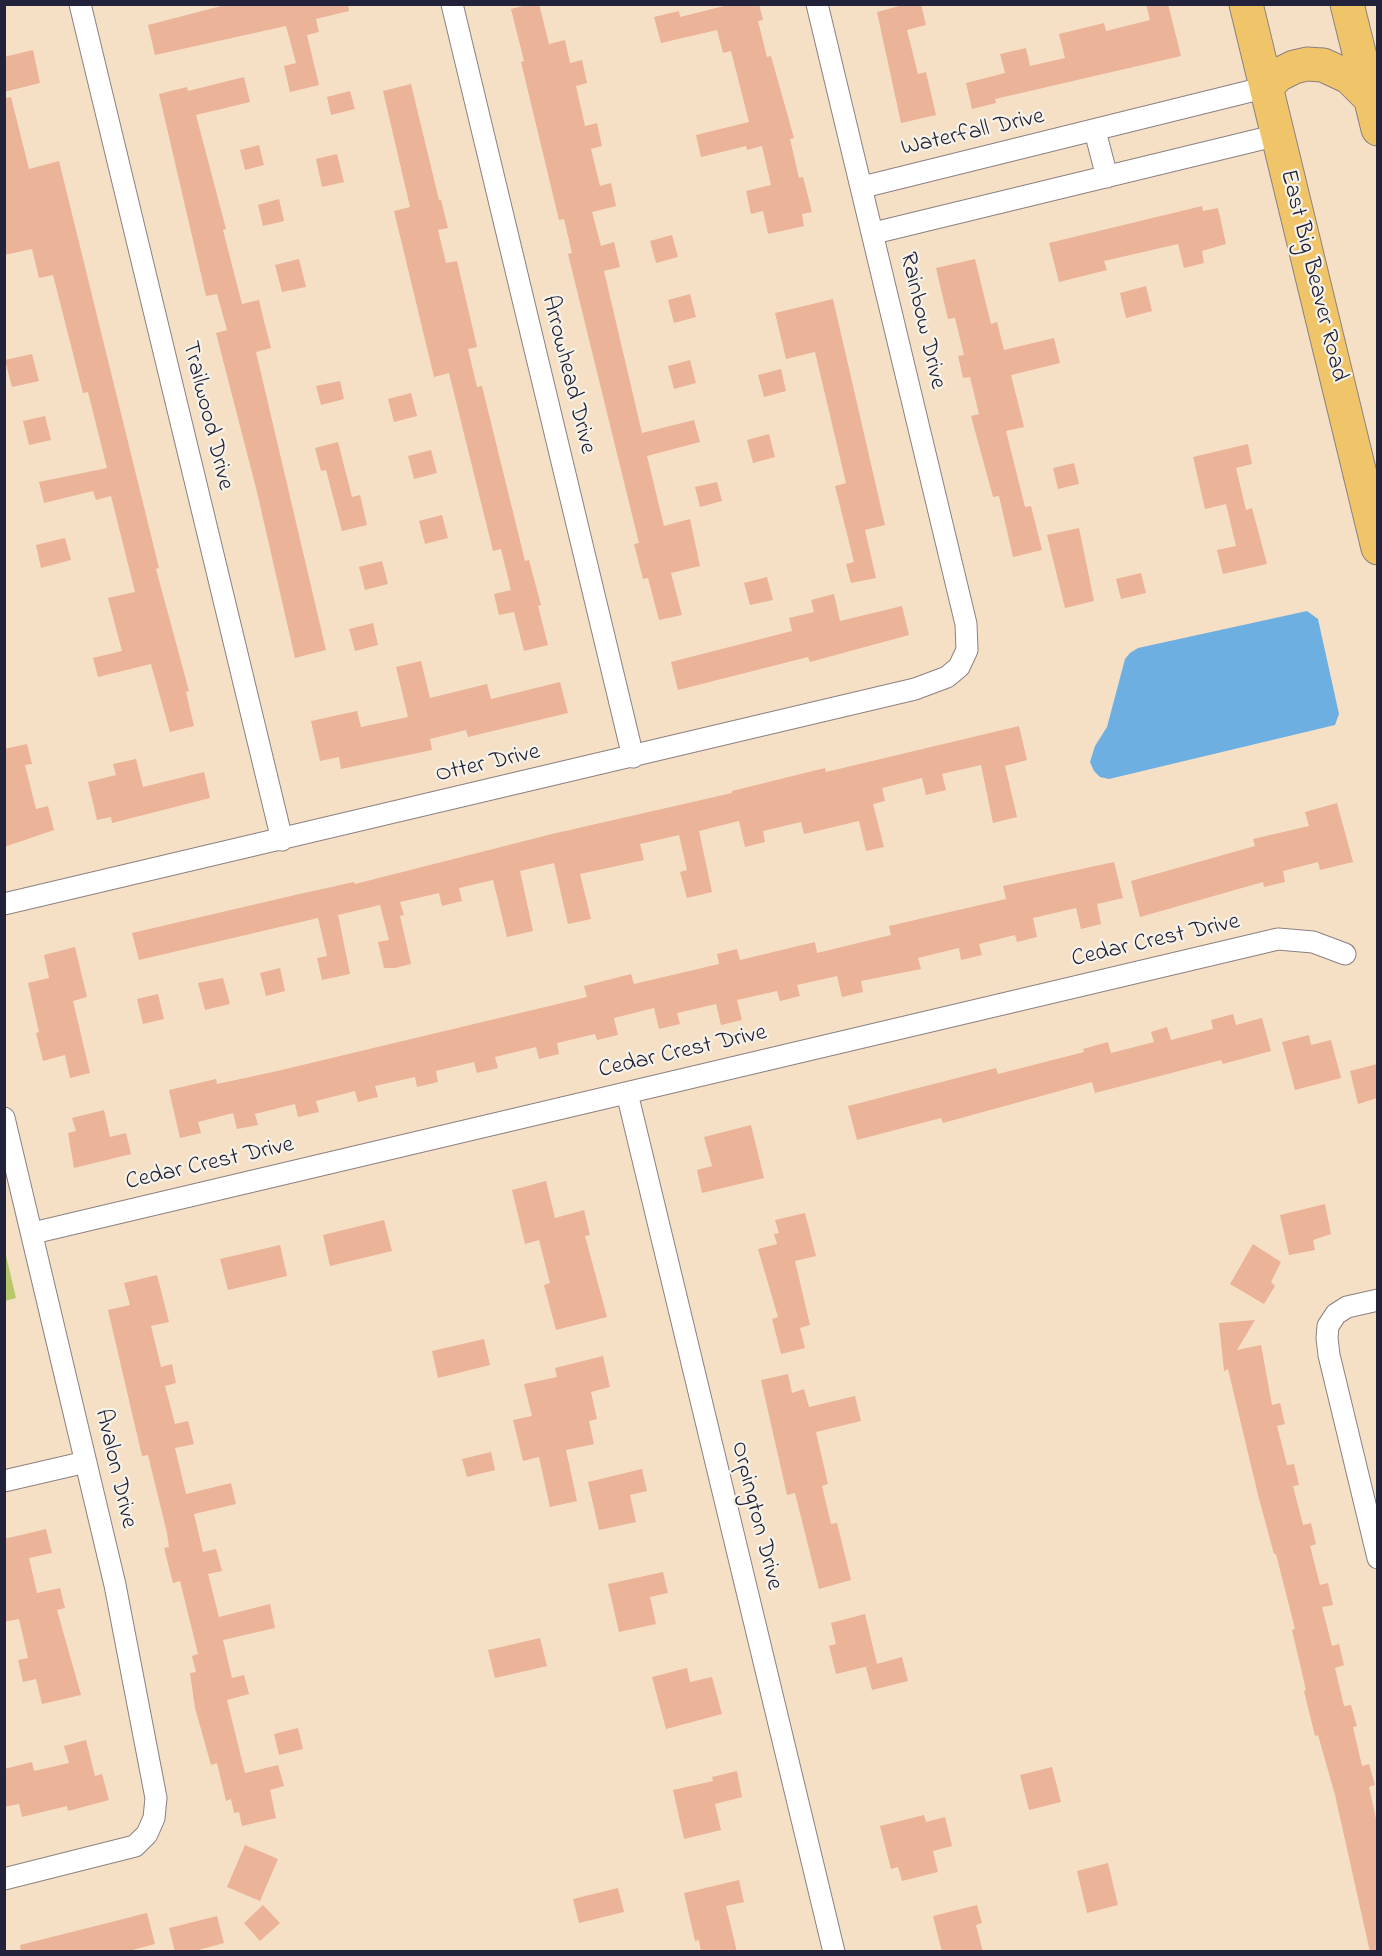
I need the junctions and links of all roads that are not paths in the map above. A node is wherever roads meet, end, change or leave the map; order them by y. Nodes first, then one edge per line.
1 (80, 4) edge
2 (452, 4) edge
3 (817, 4) edge
4 (1246, 4) edge
5 (1347, 4) edge
6 (1266, 87) junction
7 (1370, 98) junction
8 (1377, 129) edge
9 (1095, 131) junction
10 (1278, 135) junction
11 (1107, 177) junction
12 (863, 187) junction
13 (874, 233) junction
14 (1377, 548) edge
15 (967, 650) joint
16 (633, 757) junction
17 (282, 840) junction
18 (4, 904) edge
19 (1345, 954) dead end
20 (627, 1093) junction
21 (4, 1118) edge
22 (33, 1233) junction
23 (1377, 1300) edge
24 (86, 1462) junction
25 (4, 1481) edge
26 (1377, 1558) edge
27 (4, 1879) edge
28 (834, 1952) edge

1 - 17 street, Trailwood Drive
2 - 16 street, Arrowhead Drive
3 - 12 street, Rainbow Drive
4 - 6 main road, East Big Beaver Road
5 - 7 main road
6 - 7 main road
6 - 9 street, Waterfall Drive
6 - 10 main road, East Big Beaver Road
7 - 8 main road
9 - 11 street
9 - 12 street, Waterfall Drive
10 - 11 street
10 - 14 main road, East Big Beaver Road
11 - 13 street
12 - 13 street, Rainbow Drive
13 - 15 street, Rainbow Drive
15 - 16 street, Otter Drive
16 - 17 street, Otter Drive
17 - 18 street, Otter Drive
19 - 20 street, Cedar Crest Drive
20 - 22 street, Cedar Crest Drive
20 - 28 street, Orpington Drive
21 - 22 street, Avalon Drive
22 - 24 street, Avalon Drive
23 - 26 street
24 - 25 street
24 - 27 street, Avalon Drive

